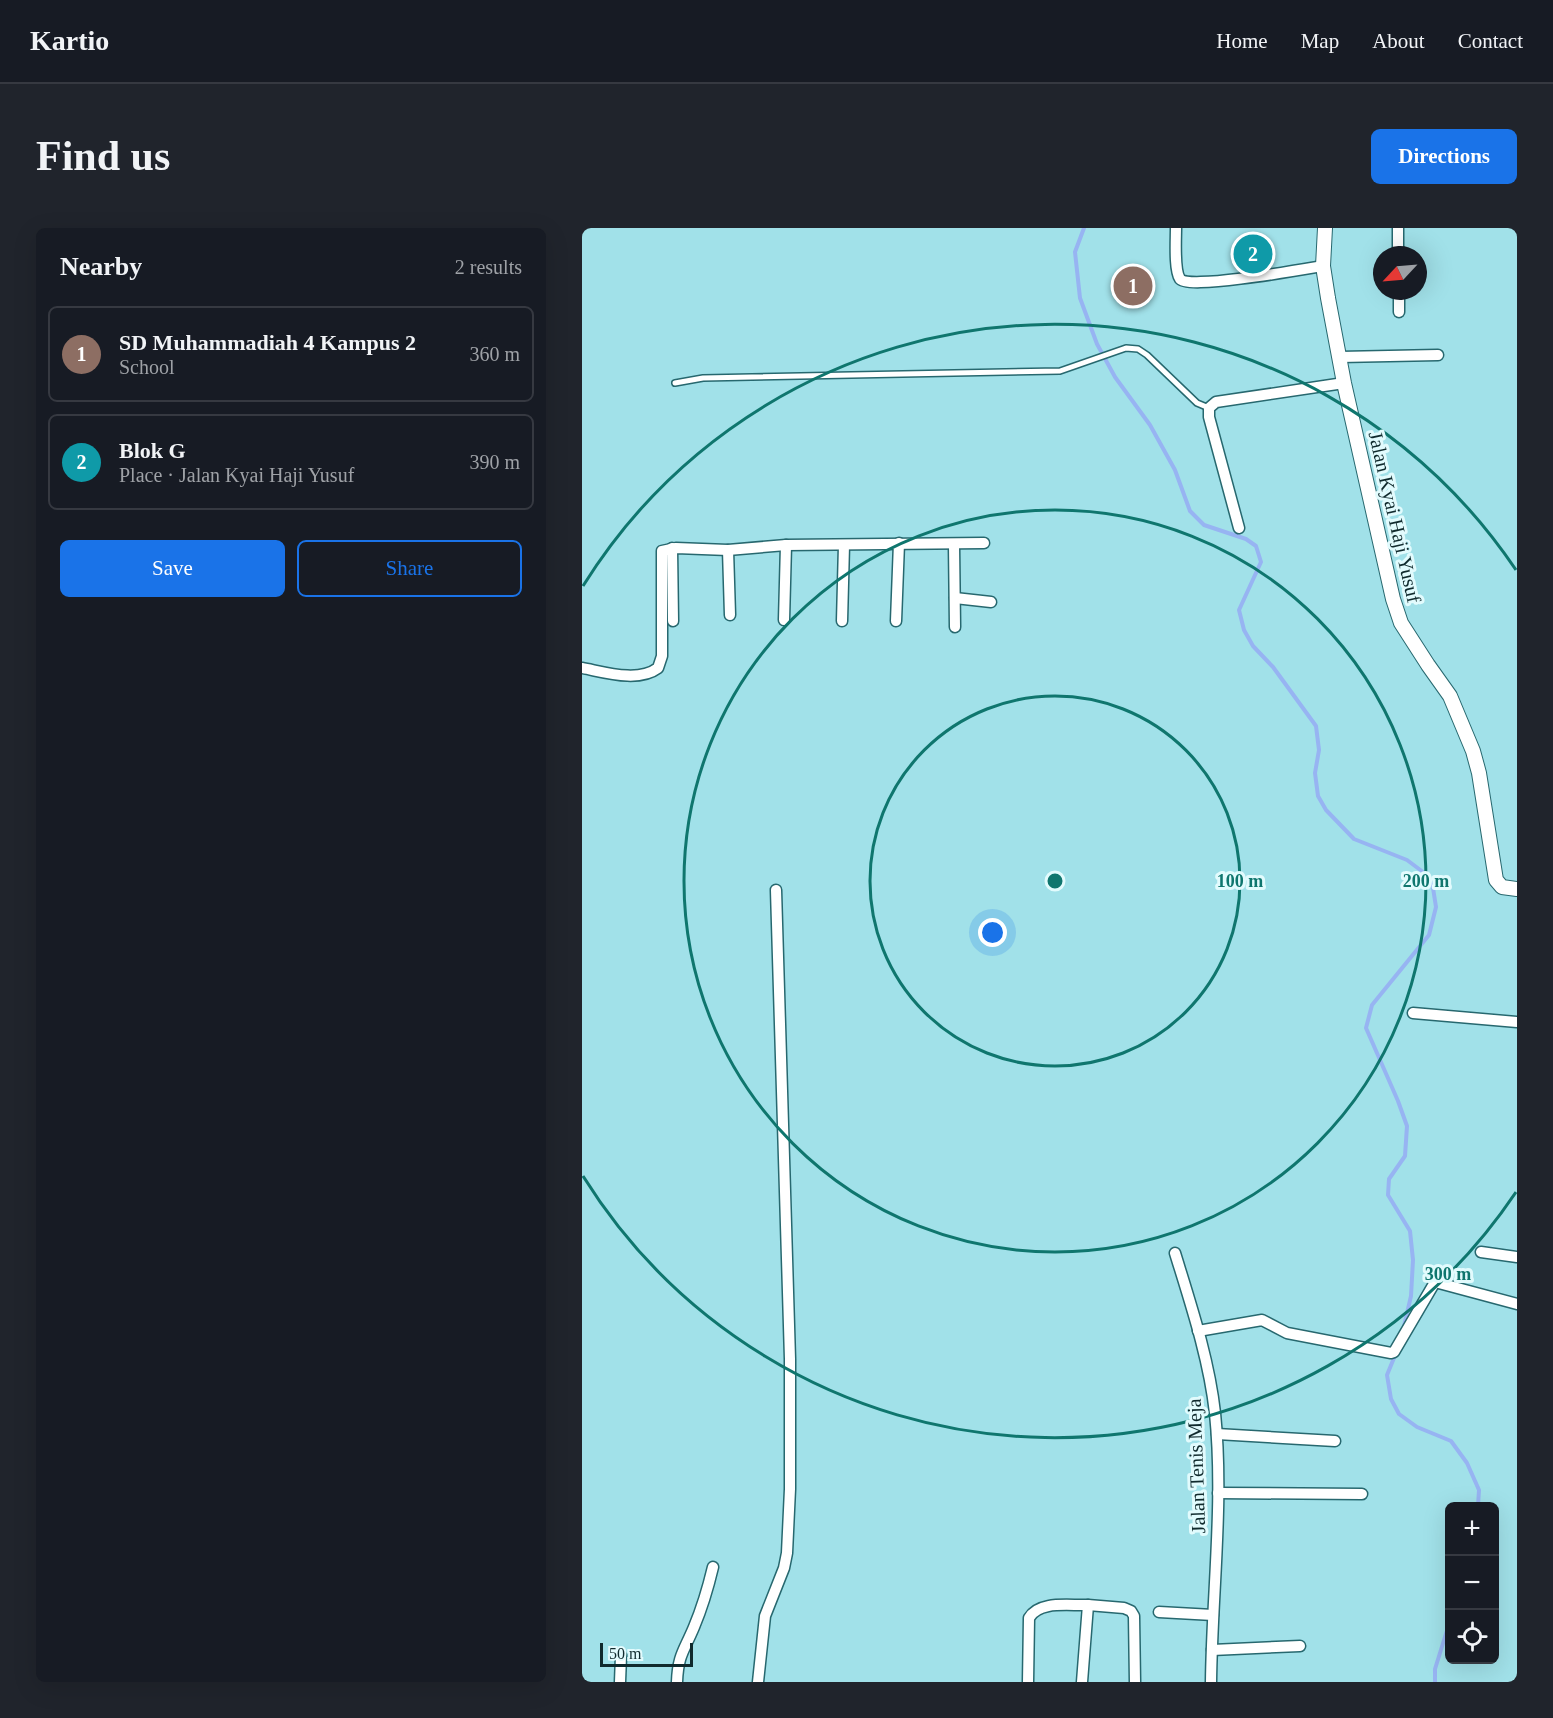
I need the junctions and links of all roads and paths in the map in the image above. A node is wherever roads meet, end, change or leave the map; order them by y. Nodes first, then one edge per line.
1 (1176, 228) edge
2 (1325, 228) edge
3 (1398, 228) edge
4 (1398, 246) edge
5 (1323, 266) junction
6 (1399, 300) edge
7 (1399, 312) dead end
8 (1438, 355) dead end
9 (1340, 357) junction
10 (675, 383) dead end
11 (1344, 383) junction
12 (1209, 408) junction
13 (1239, 528) dead end
14 (898, 543) junction
15 (984, 543) dead end
16 (954, 544) junction
17 (786, 545) junction
18 (844, 545) junction
19 (672, 548) junction
20 (728, 550) junction
21 (955, 598) junction
22 (991, 602) dead end
23 (730, 615) dead end
24 (784, 620) dead end
25 (673, 621) dead end
26 (842, 621) dead end
27 (896, 621) dead end
28 (955, 627) dead end
29 (582, 668) edge
30 (1517, 889) edge
31 (776, 890) dead end
32 (1413, 1013) dead end
33 (1517, 1022) edge
34 (1481, 1252) dead end
35 (1175, 1253) dead end
36 (1517, 1257) edge
37 (1517, 1304) edge
38 (1198, 1331) junction
39 (1217, 1434) junction
40 (1335, 1441) dead end
41 (1218, 1493) junction
42 (1362, 1494) dead end
43 (713, 1567) dead end
44 (1088, 1605) junction
45 (1159, 1612) dead end
46 (1213, 1616) junction
47 (1299, 1646) dead end
48 (1212, 1650) junction
49 (621, 1656) dead end
50 (620, 1682) edge
51 (677, 1682) edge
52 (758, 1682) edge
53 (1028, 1682) edge
54 (1082, 1682) edge
55 (1135, 1682) edge
56 (1211, 1682) edge

1 - 5 street
2 - 5 street, Jalan Kyai Haji Yusuf
3 - 4 street
5 - 9 street, Jalan Kyai Haji Yusuf
6 - 7 street
8 - 9 street
9 - 11 street, Jalan Kyai Haji Yusuf
10 - 12 lane
11 - 12 street
11 - 30 street, Jalan Kyai Haji Yusuf
12 - 13 street
14 - 16 street
14 - 18 street
14 - 27 street
15 - 16 street
16 - 21 street
17 - 18 street
17 - 20 street
17 - 24 street
18 - 26 street
19 - 20 street
19 - 25 street
19 - 29 street
20 - 23 street
21 - 22 street
21 - 28 street
31 - 52 street
32 - 33 street
34 - 36 street
35 - 38 street, Jalan Tenis Meja
37 - 38 street
38 - 39 street, Jalan Tenis Meja
39 - 40 street
39 - 41 street, Jalan Tenis Meja
41 - 42 street
41 - 46 street, Jalan Tenis Meja
43 - 51 street
44 - 53 street
44 - 54 street
44 - 55 street
45 - 46 street
46 - 48 street, Jalan Tenis Meja
47 - 48 street
48 - 56 street, Jalan Tenis Meja
49 - 50 street

